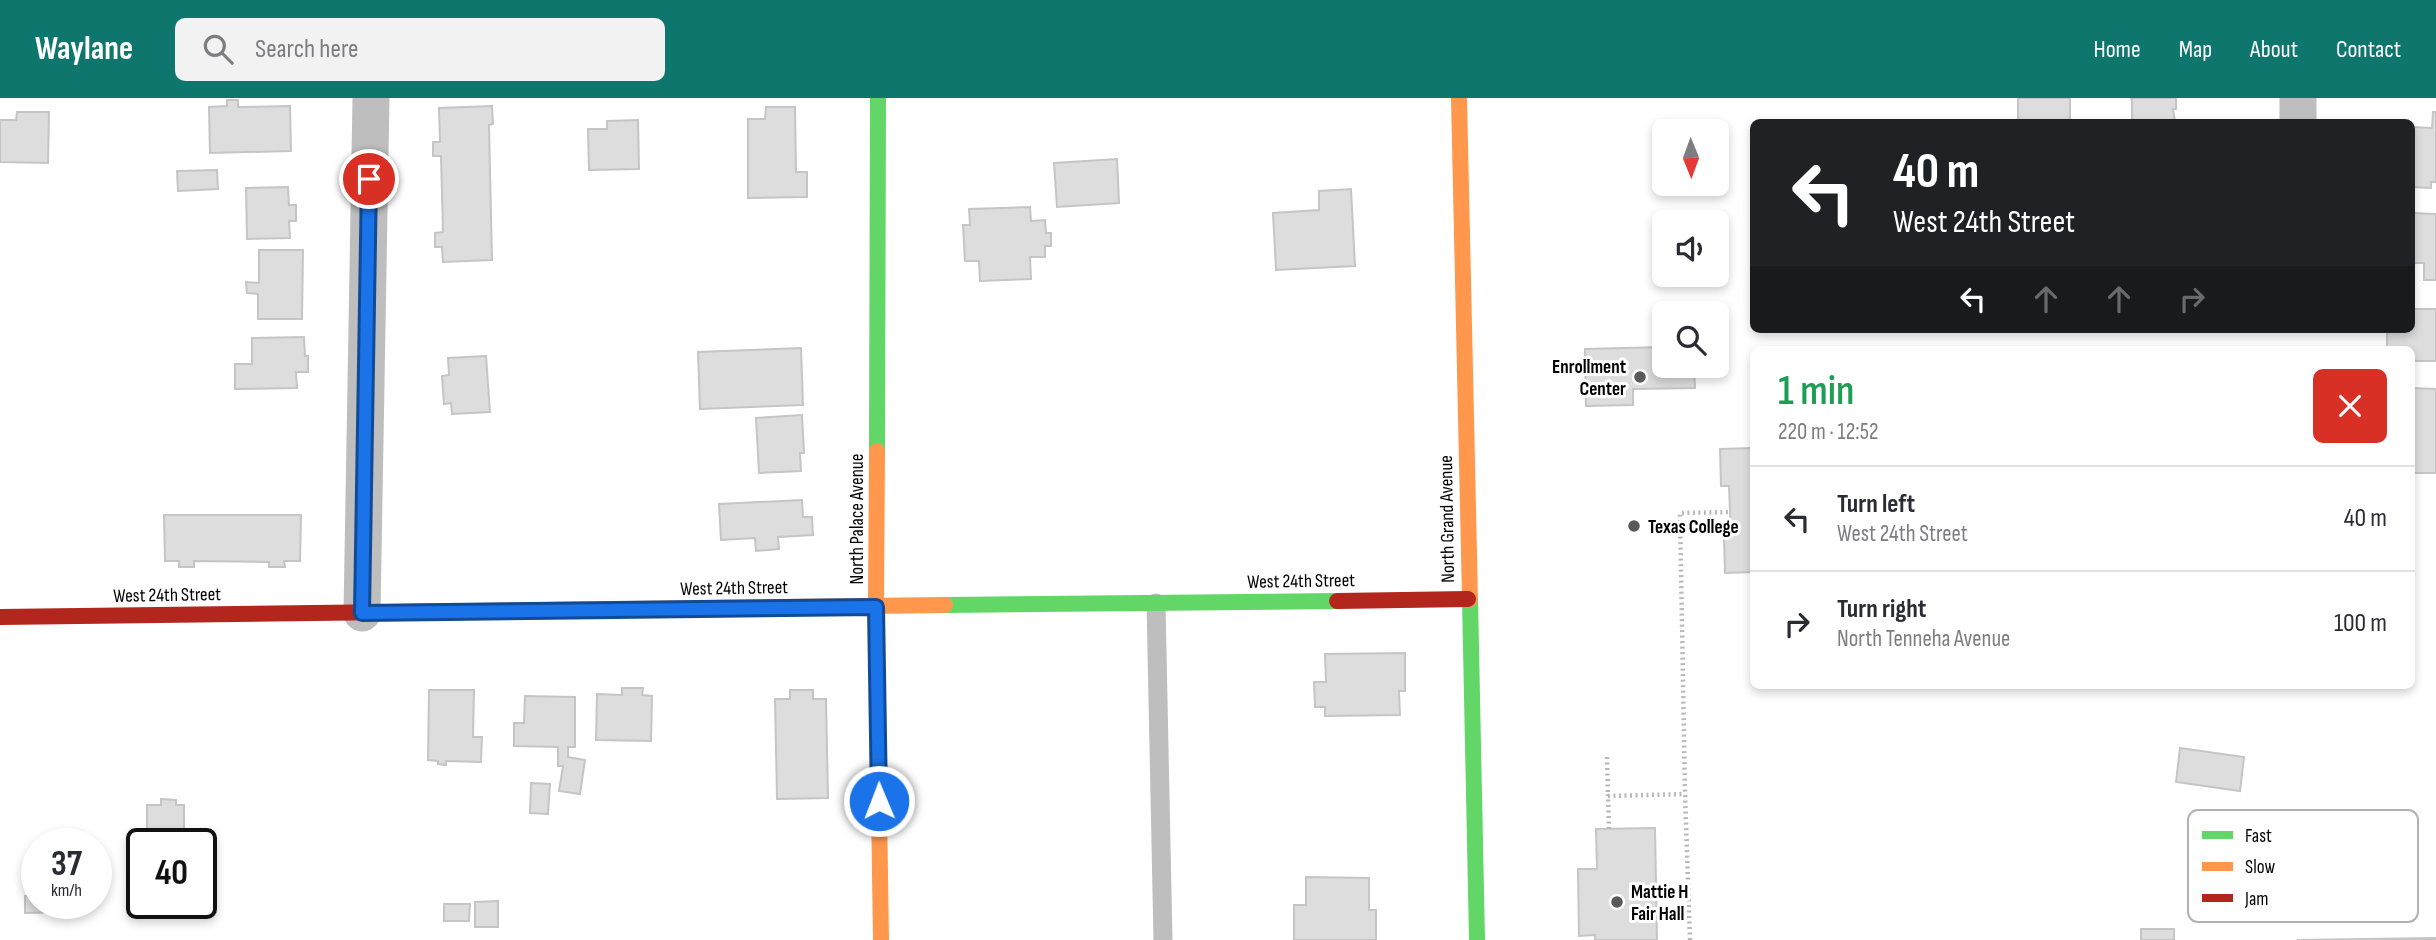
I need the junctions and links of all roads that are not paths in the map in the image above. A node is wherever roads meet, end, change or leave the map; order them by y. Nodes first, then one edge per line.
1 (370, 98) edge
2 (878, 98) edge
3 (1459, 98) edge
4 (2298, 98) edge
5 (2298, 119) edge
6 (1468, 599) junction
7 (1156, 603) junction
8 (876, 607) junction
9 (362, 613) junction
10 (0, 617) edge
11 (881, 940) edge
12 (1163, 940) edge
13 (1477, 940) edge

1 - 9 street
2 - 8 street, North Palace Avenue
3 - 6 street, North Grand Avenue
4 - 5 street
6 - 7 street, West 24th Street
6 - 13 street, North Grand Avenue
7 - 8 street, West 24th Street
7 - 12 lane
8 - 9 street, West 24th Street
8 - 11 street, North Palace Avenue
9 - 10 street, West 24th Street

